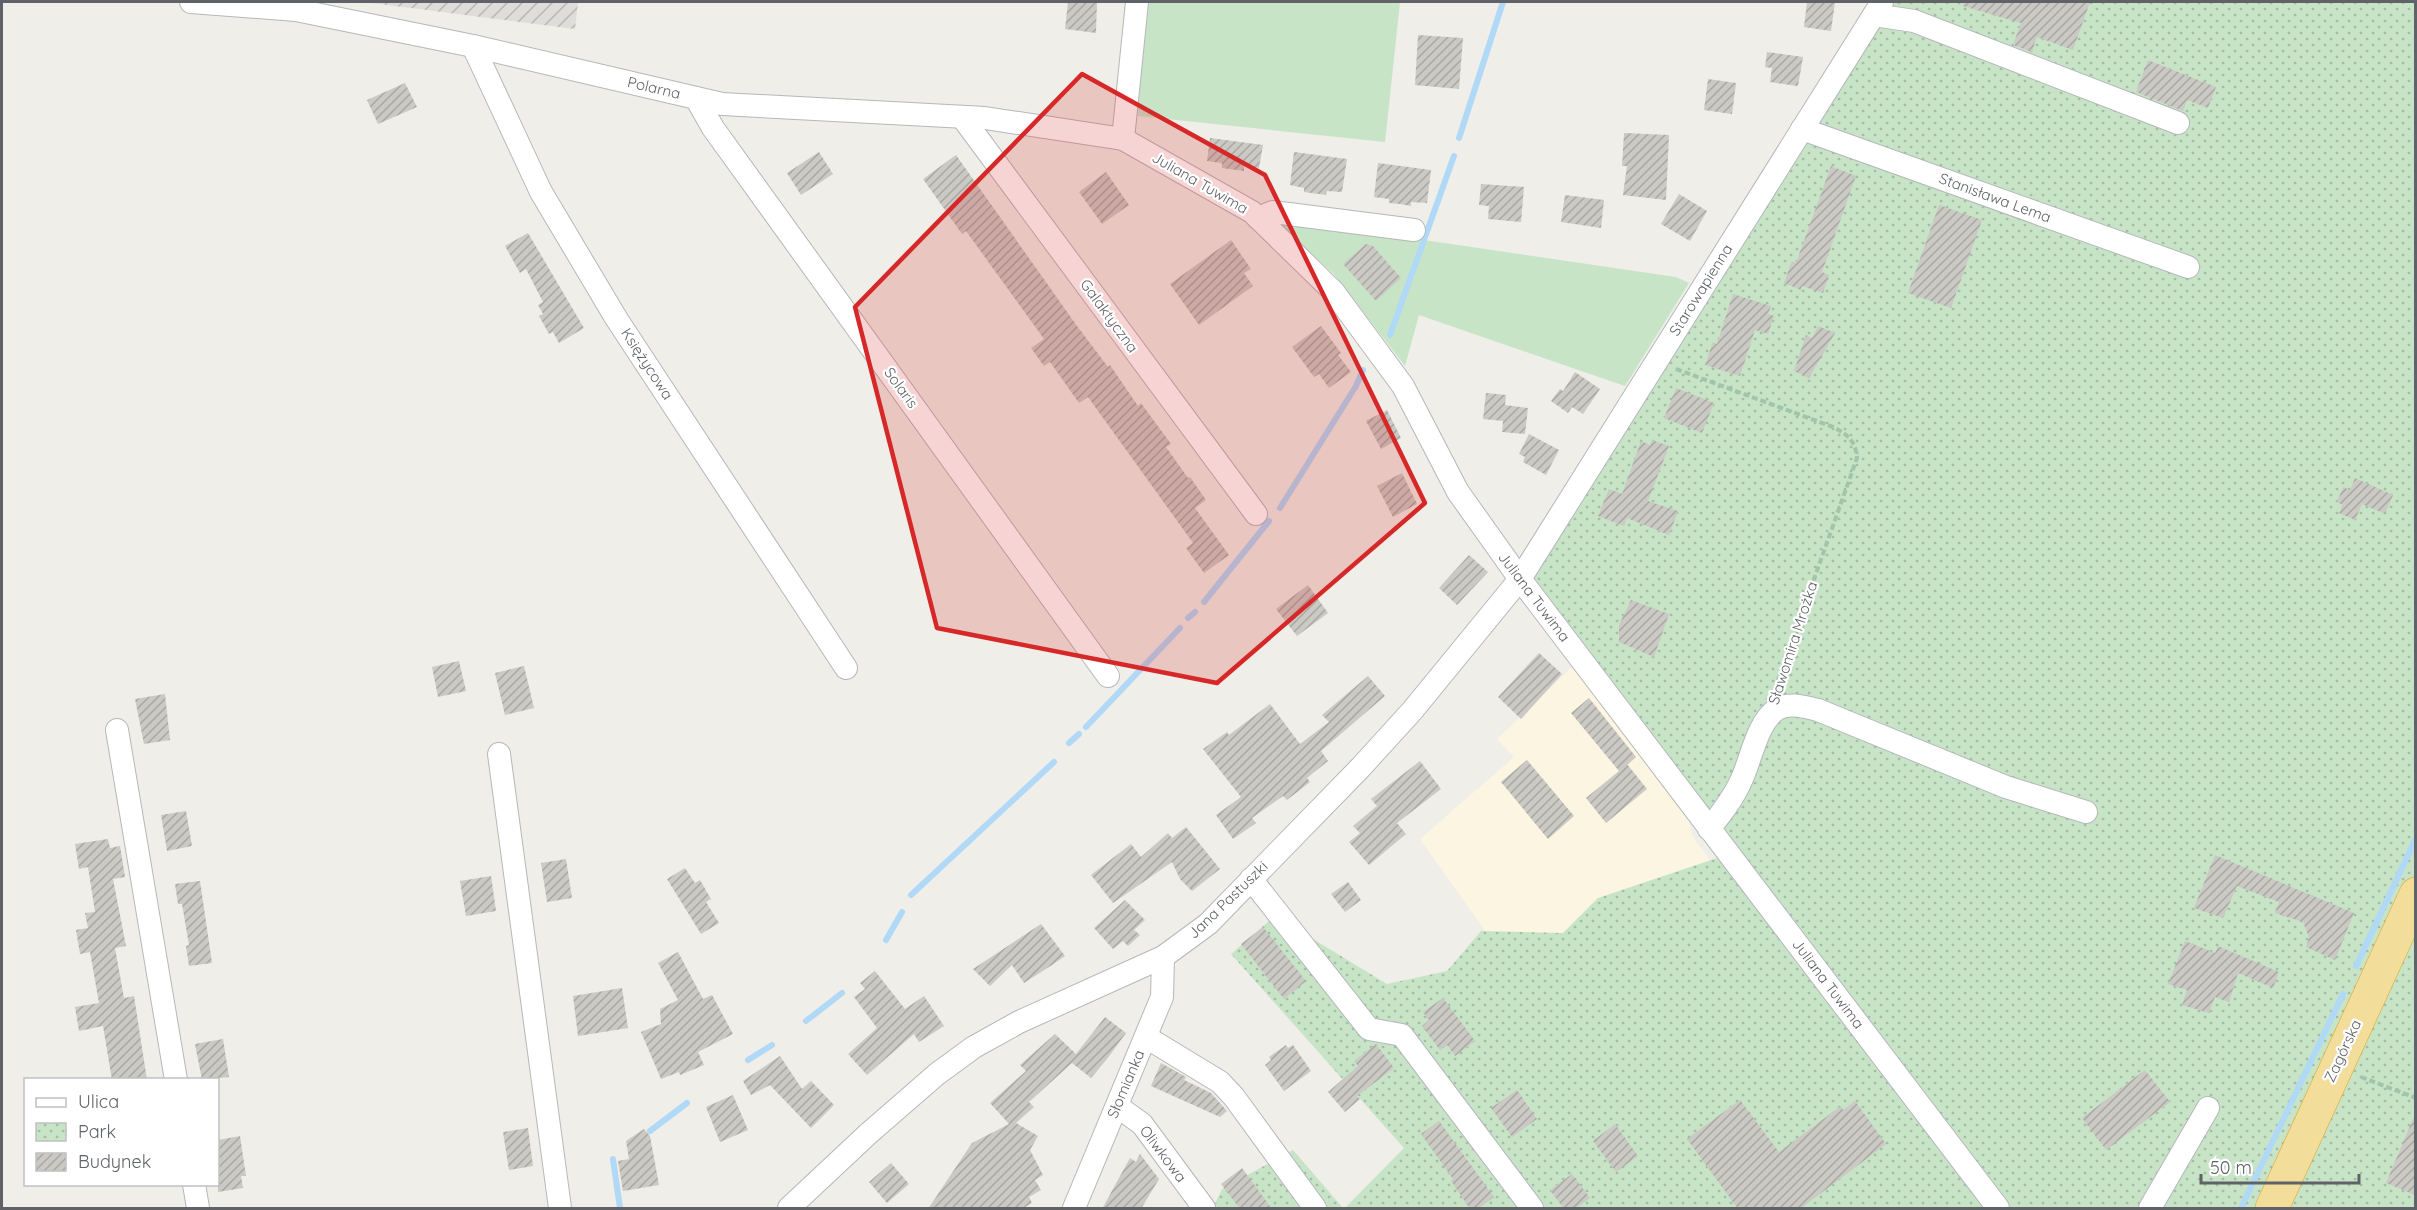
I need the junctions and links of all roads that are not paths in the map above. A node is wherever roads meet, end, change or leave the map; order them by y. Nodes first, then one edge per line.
1 (192, 2) edge
2 (1137, 2) edge
3 (1878, 8) edge
4 (472, 46) junction
5 (696, 98) junction
6 (962, 117) junction
7 (2178, 123) dead end
8 (1802, 129) junction
9 (1123, 139) junction
10 (1258, 218) junction
11 (1414, 230) dead end
12 (2188, 267) dead end
13 (1256, 514) dead end
14 (1520, 579) junction
15 (846, 668) dead end
16 (1108, 676) dead end
17 (117, 730) dead end
18 (499, 754) dead end
19 (2086, 812) dead end
20 (1710, 829) junction
21 (1251, 879) junction
22 (2415, 894) edge
23 (1163, 957) junction
24 (1146, 1037) junction
25 (176, 1078) edge
26 (1117, 1106) junction
27 (2208, 1108) dead end
28 (194, 1186) edge
29 (198, 1209) edge
30 (560, 1209) edge
31 (789, 1209) edge
32 (1074, 1209) edge
33 (1204, 1209) edge
34 (1316, 1209) edge
35 (1532, 1209) edge
36 (1998, 1209) edge
37 (2150, 1209) edge
38 (2272, 1209) edge

1 - 4 street, Polarna
2 - 9 street
3 - 7 street
3 - 8 street, Starowapienna
4 - 5 street, Polarna
4 - 15 street, Księżycowa
5 - 6 street, Polarna
5 - 16 street, Solaris
6 - 9 street, Polarna
6 - 13 street, Galaktyczna
8 - 12 street, Stanisława Lema
8 - 14 street, Starowapienna
9 - 10 street, Juliana Tuwima
10 - 11 street
10 - 14 street, Juliana Tuwima
14 - 20 street, Juliana Tuwima
14 - 21 street, Jana Pastuszki
17 - 25 street
18 - 30 street
19 - 20 street, Sławomira Mrożka
20 - 36 street, Juliana Tuwima
21 - 23 street, Jana Pastuszki
21 - 35 street
22 - 38 highway, Zagórska
23 - 24 street, Słomianka
23 - 31 street, Jana Pastuszki
24 - 26 street, Słomianka
24 - 34 street
26 - 32 street, Słomianka
26 - 33 street, Oliwkowa
27 - 37 street
28 - 29 street

